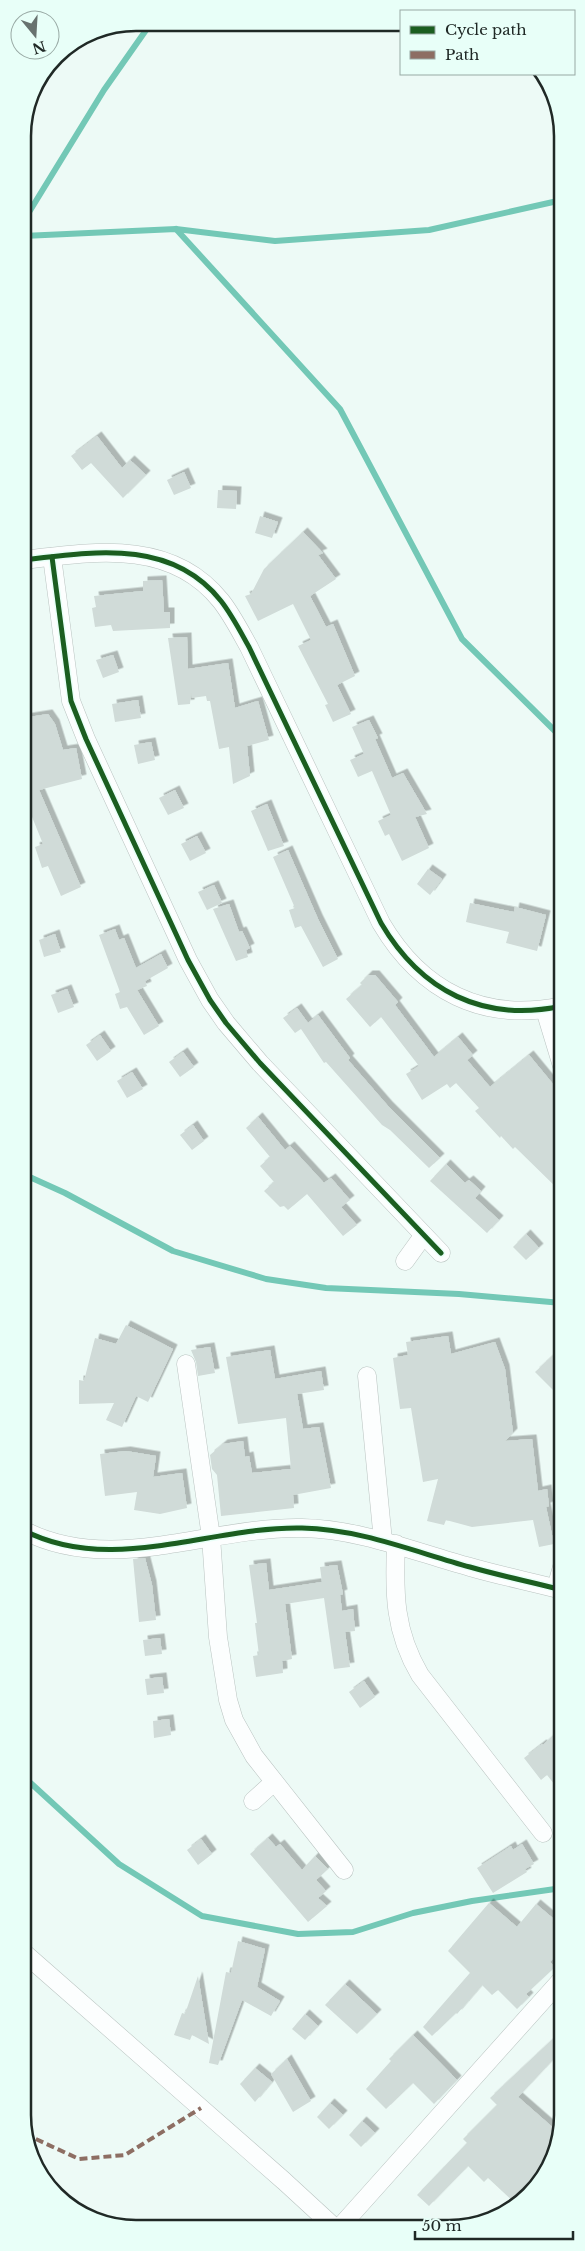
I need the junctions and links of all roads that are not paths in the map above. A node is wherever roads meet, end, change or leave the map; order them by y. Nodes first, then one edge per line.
1 (52, 557) junction
2 (31, 559) edge
3 (554, 1008) edge
4 (545, 1010) junction
5 (554, 1040) edge
6 (424, 1236) junction
7 (441, 1253) dead end
8 (405, 1262) dead end
9 (186, 1364) dead end
10 (367, 1376) dead end
11 (31, 1534) edge
12 (210, 1537) junction
13 (390, 1542) junction
14 (554, 1588) edge
15 (274, 1782) junction
16 (253, 1801) dead end
17 (543, 1833) dead end
18 (344, 1870) dead end
19 (31, 1958) edge
20 (554, 1988) edge
21 (326, 2220) edge
22 (346, 2220) edge

1 - 2 street
1 - 4 street
1 - 6 street
3 - 4 street
4 - 5 street
6 - 7 street
6 - 8 street
9 - 12 street
10 - 13 street
11 - 12 street
12 - 13 street
12 - 15 street
13 - 14 street
13 - 17 street
15 - 16 street
15 - 18 street
19 - 21 street
20 - 22 street

